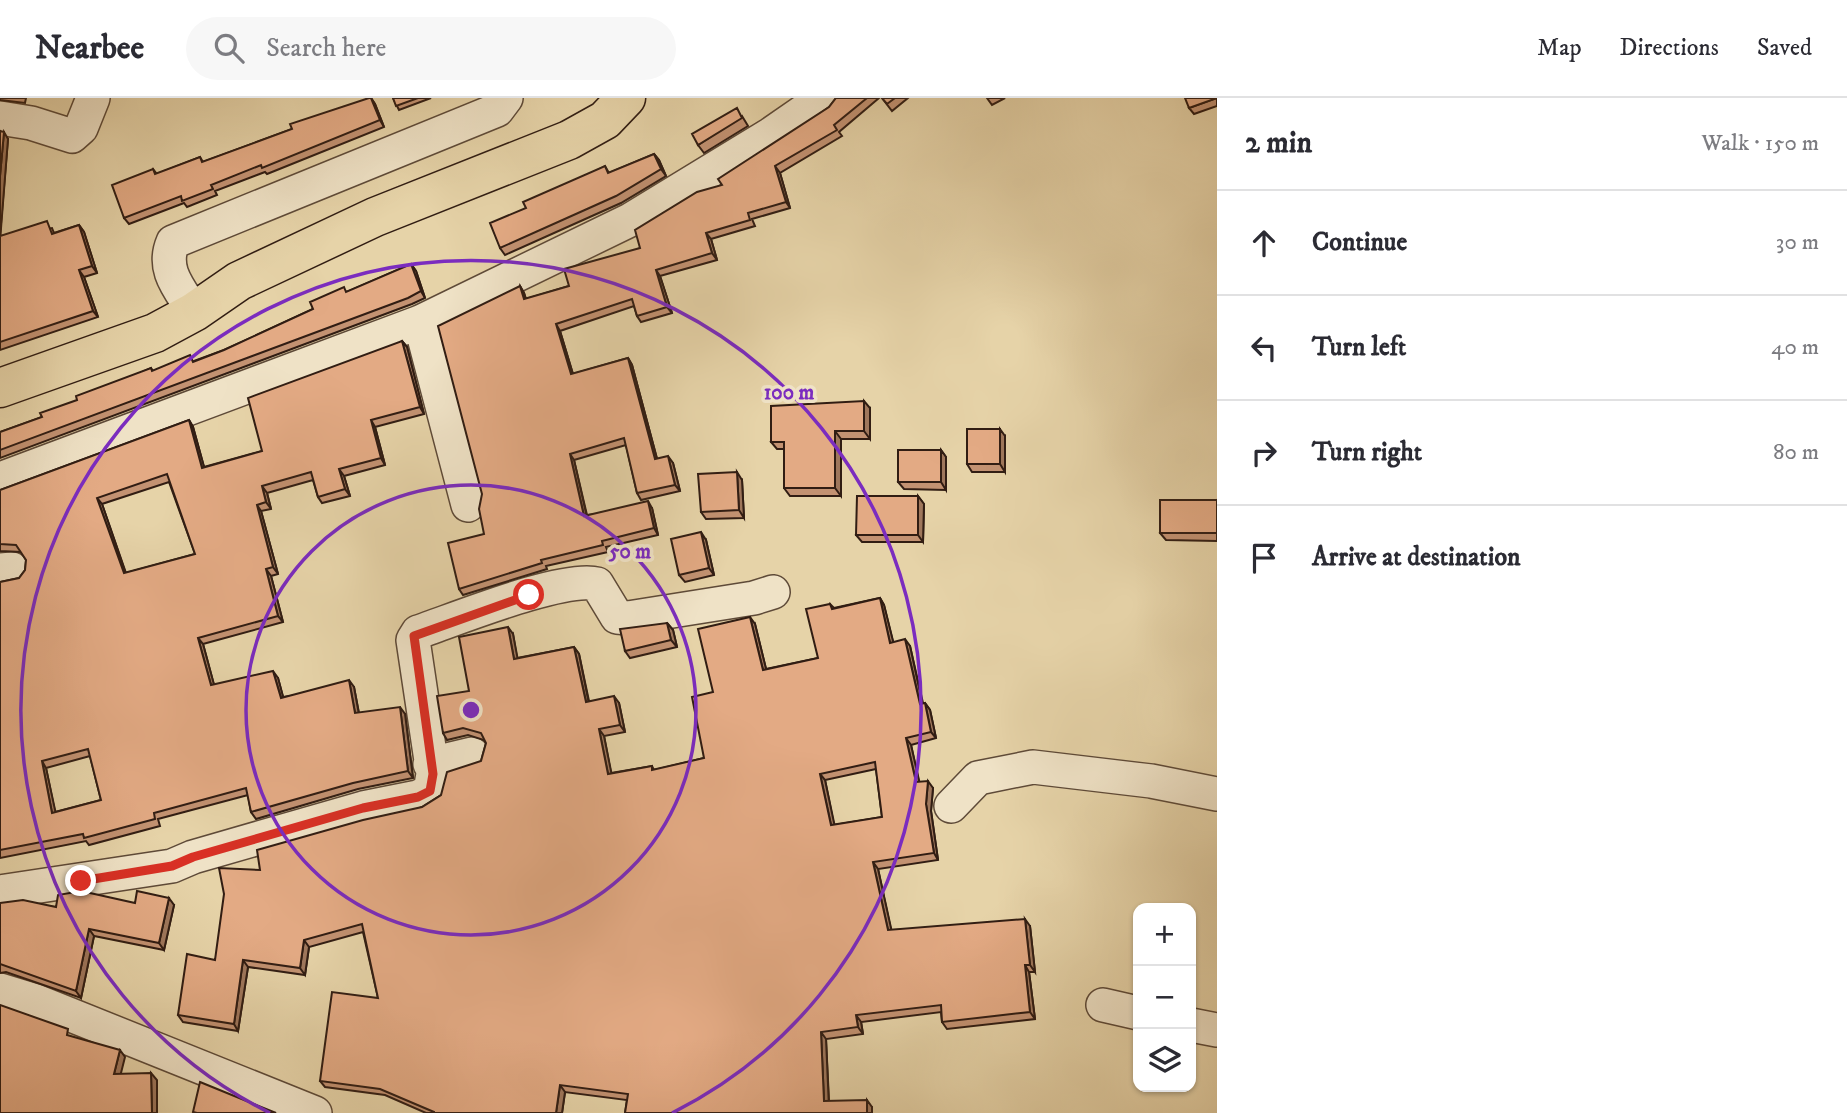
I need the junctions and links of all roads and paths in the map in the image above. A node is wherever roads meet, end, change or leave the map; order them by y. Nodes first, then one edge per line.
1 (93, 98) edge
2 (506, 98) edge
3 (626, 98) edge
4 (823, 98) edge
5 (0, 118) edge
6 (194, 312) junction
7 (420, 322) junction
8 (0, 388) edge
9 (0, 479) edge
10 (468, 505) dead end
11 (773, 592) dead end
12 (472, 754) dead end
13 (430, 764) junction
14 (1217, 793) edge
15 (951, 806) dead end
16 (0, 892) edge
17 (0, 990) edge
18 (1103, 1005) dead end
19 (1133, 1012) edge
20 (1196, 1026) edge
21 (1217, 1030) edge
22 (314, 1113) edge

1 - 5 street
2 - 6 street
3 - 6 highway
4 - 7 street
6 - 8 highway
7 - 9 street
7 - 10 street
11 - 13 street
12 - 13 street
13 - 16 street
14 - 15 street
17 - 22 street
18 - 19 street
20 - 21 street

